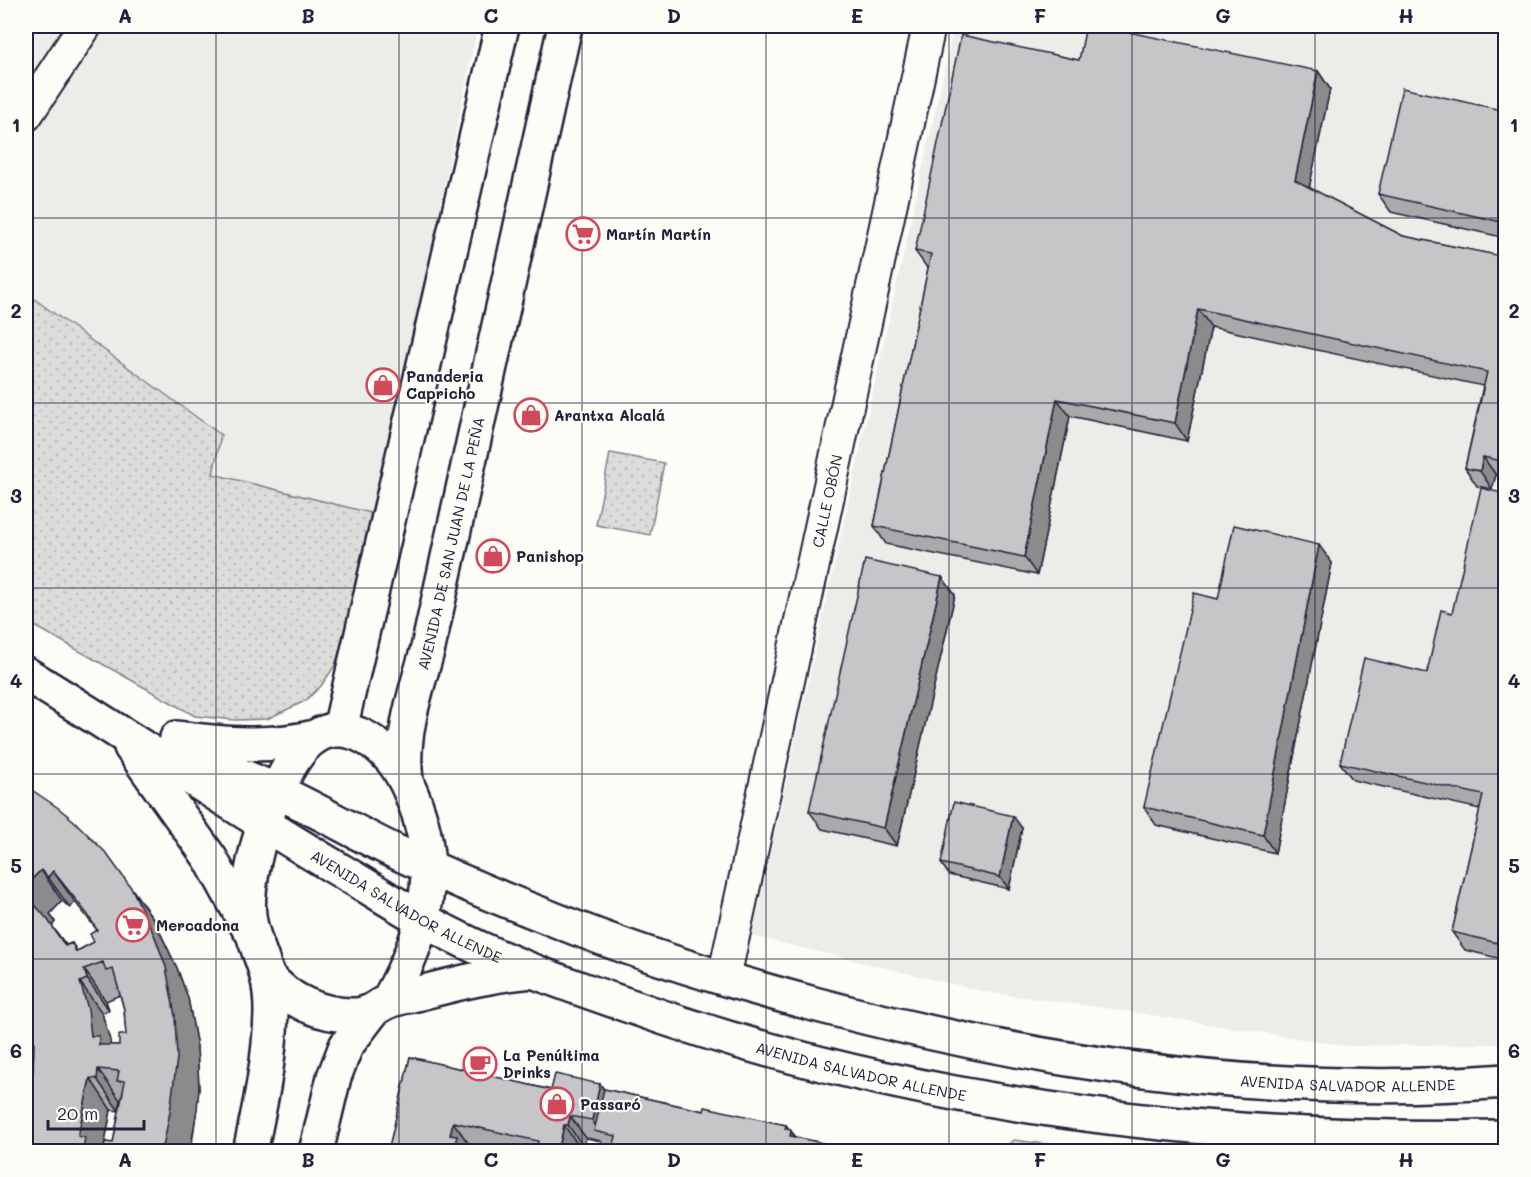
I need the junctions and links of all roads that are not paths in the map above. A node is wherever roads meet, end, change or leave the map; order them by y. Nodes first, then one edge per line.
1 (85, 26) edge
2 (502, 26) edge
3 (565, 26) edge
4 (929, 26) edge
5 (26, 115) edge
6 (26, 674) edge
7 (119, 731) junction
8 (328, 733) junction
9 (406, 780) junction
10 (277, 791) junction
11 (264, 825) junction
12 (429, 866) junction
13 (422, 920) junction
14 (251, 932) junction
15 (533, 971) junction
16 (267, 975) junction
17 (724, 978) junction
18 (380, 1007) junction
19 (1506, 1081) edge
20 (1506, 1137) edge
21 (250, 1152) edge
22 (315, 1152) edge

1 - 5 street
2 - 8 main road
3 - 9 main road, AVENIDA DE SAN JUAN DE LA PEÑA
4 - 17 street, CALLE OBÓN
6 - 7 main road
7 - 8 main road
7 - 10 main road, AVENIDA SALVADOR ALLENDE
7 - 11 main road, AVENIDA SALVADOR ALLENDE
7 - 14 main road
8 - 9 main road, AVENIDA DE SAN JUAN DE LA PEÑA
8 - 10 main road
9 - 12 main road, AVENIDA DE SAN JUAN DE LA PEÑA
10 - 11 main road
10 - 12 main road, AVENIDA SALVADOR ALLENDE
11 - 13 main road, AVENIDA SALVADOR ALLENDE
11 - 14 main road
12 - 13 main road, AVENIDA DE SAN JUAN DE LA PEÑA
12 - 17 main road, AVENIDA SALVADOR ALLENDE
13 - 15 main road, AVENIDA SALVADOR ALLENDE
13 - 18 main road, AVENIDA DE SAN JUAN DE LA PEÑA
14 - 16 main road
15 - 18 main road
15 - 20 main road, AVENIDA SALVADOR ALLENDE
16 - 18 main road
16 - 21 main road
17 - 19 main road, AVENIDA SALVADOR ALLENDE
18 - 22 main road, AVENIDA DE SAN JUAN DE LA PEÑA

